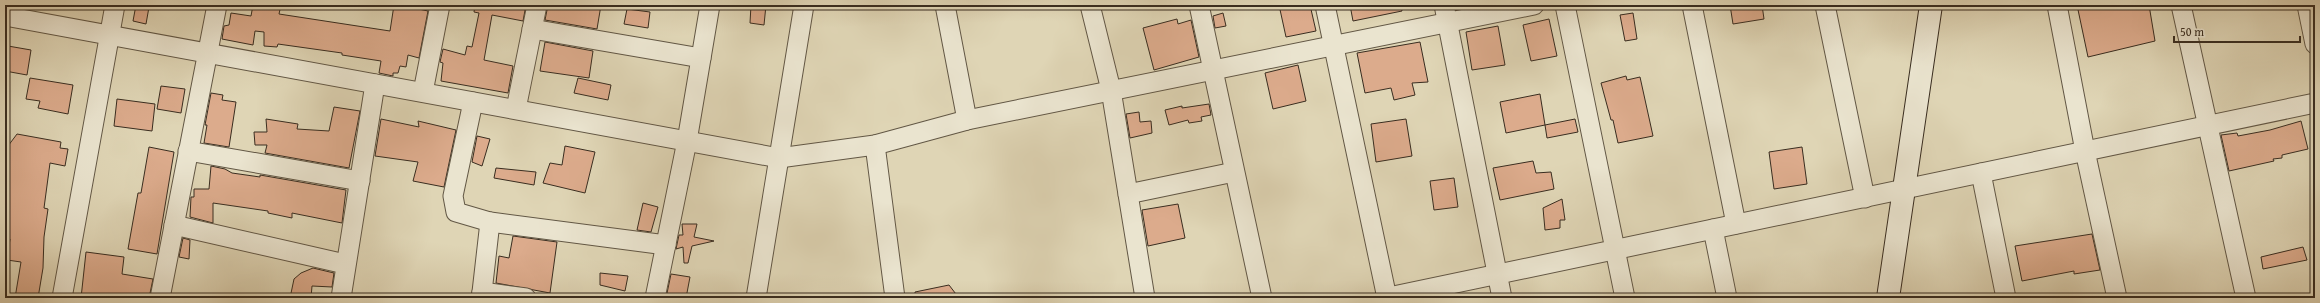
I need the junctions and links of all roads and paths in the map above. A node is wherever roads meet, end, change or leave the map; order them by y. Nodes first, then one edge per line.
1 (8, 5) edge
2 (115, 5) edge
3 (217, 5) edge
4 (440, 5) edge
5 (537, 5) edge
6 (710, 5) edge
7 (804, 5) edge
8 (945, 5) edge
9 (1090, 5) edge
10 (1199, 5) edge
11 (1325, 5) edge
12 (1534, 5) edge
13 (1565, 5) edge
14 (1692, 5) edge
15 (1824, 5) edge
16 (1931, 5) edge
17 (2058, 5) edge
18 (2181, 5) edge
19 (2307, 5) edge
20 (1446, 14) edge
21 (5, 15) edge
22 (532, 29) junction
23 (110, 35) junction
24 (2315, 44) edge
25 (1334, 45) junction
26 (208, 53) junction
27 (701, 58) junction
28 (1212, 70) junction
29 (376, 84) junction
30 (1111, 90) junction
31 (423, 92) junction
32 (472, 102) junction
33 (2315, 103) edge
34 (516, 109) junction
35 (967, 120) junction
36 (2208, 126) junction
37 (687, 141) junction
38 (874, 145) junction
39 (188, 151) junction
40 (2085, 151) junction
41 (779, 158) junction
42 (1234, 172) junction
43 (1981, 173) junction
44 (360, 181) junction
45 (1904, 190) junction
46 (1128, 194) junction
47 (1865, 198) junction
48 (490, 222) junction
49 (1736, 224) junction
50 (174, 225) junction
51 (1713, 229) junction
52 (666, 244) junction
53 (1614, 250) junction
54 (345, 264) junction
55 (1498, 274) junction
56 (481, 295) edge
57 (62, 298) edge
58 (160, 298) edge
59 (341, 298) edge
60 (526, 298) edge
61 (655, 298) edge
62 (756, 298) edge
63 (895, 298) edge
64 (1145, 298) edge
65 (1262, 298) edge
66 (1386, 298) edge
67 (1502, 298) edge
68 (1625, 298) edge
69 (1727, 298) edge
70 (1888, 298) edge
71 (2006, 298) edge
72 (2117, 298) edge
73 (2246, 298) edge

1 - 21 street
2 - 23 street
3 - 26 street
4 - 31 street
5 - 22 street
6 - 27 street
7 - 41 street
8 - 35 street
9 - 30 street
10 - 28 street
11 - 25 street
12 - 20 street
13 - 53 street
14 - 49 street
15 - 47 street
16 - 45 street
17 - 40 street
18 - 36 street
19 - 24 street
20 - 25 street
20 - 55 street
21 - 23 street
22 - 27 street
22 - 34 street
23 - 26 street
23 - 57 street
25 - 28 street
25 - 66 street
26 - 29 street
26 - 39 street
27 - 37 street
28 - 30 street
28 - 42 street
29 - 31 street
29 - 44 street
30 - 35 street
30 - 46 street
31 - 32 street
32 - 34 street
32 - 48 street
33 - 36 street
34 - 37 street
35 - 38 street
36 - 40 street
36 - 73 street
37 - 41 street
37 - 52 street
38 - 41 street
38 - 63 street
39 - 44 street
39 - 50 street
40 - 43 street
40 - 72 street
41 - 62 street
42 - 46 street
42 - 65 street
43 - 45 street
43 - 71 street
44 - 54 street
45 - 47 street
45 - 70 street
46 - 64 street
47 - 49 street
48 - 52 street
48 - 56 street
49 - 51 street
50 - 54 street
50 - 58 street
51 - 53 street
51 - 69 street
52 - 61 street
53 - 55 street
53 - 68 street
54 - 59 street
55 - 66 street
55 - 67 street
56 - 60 street

